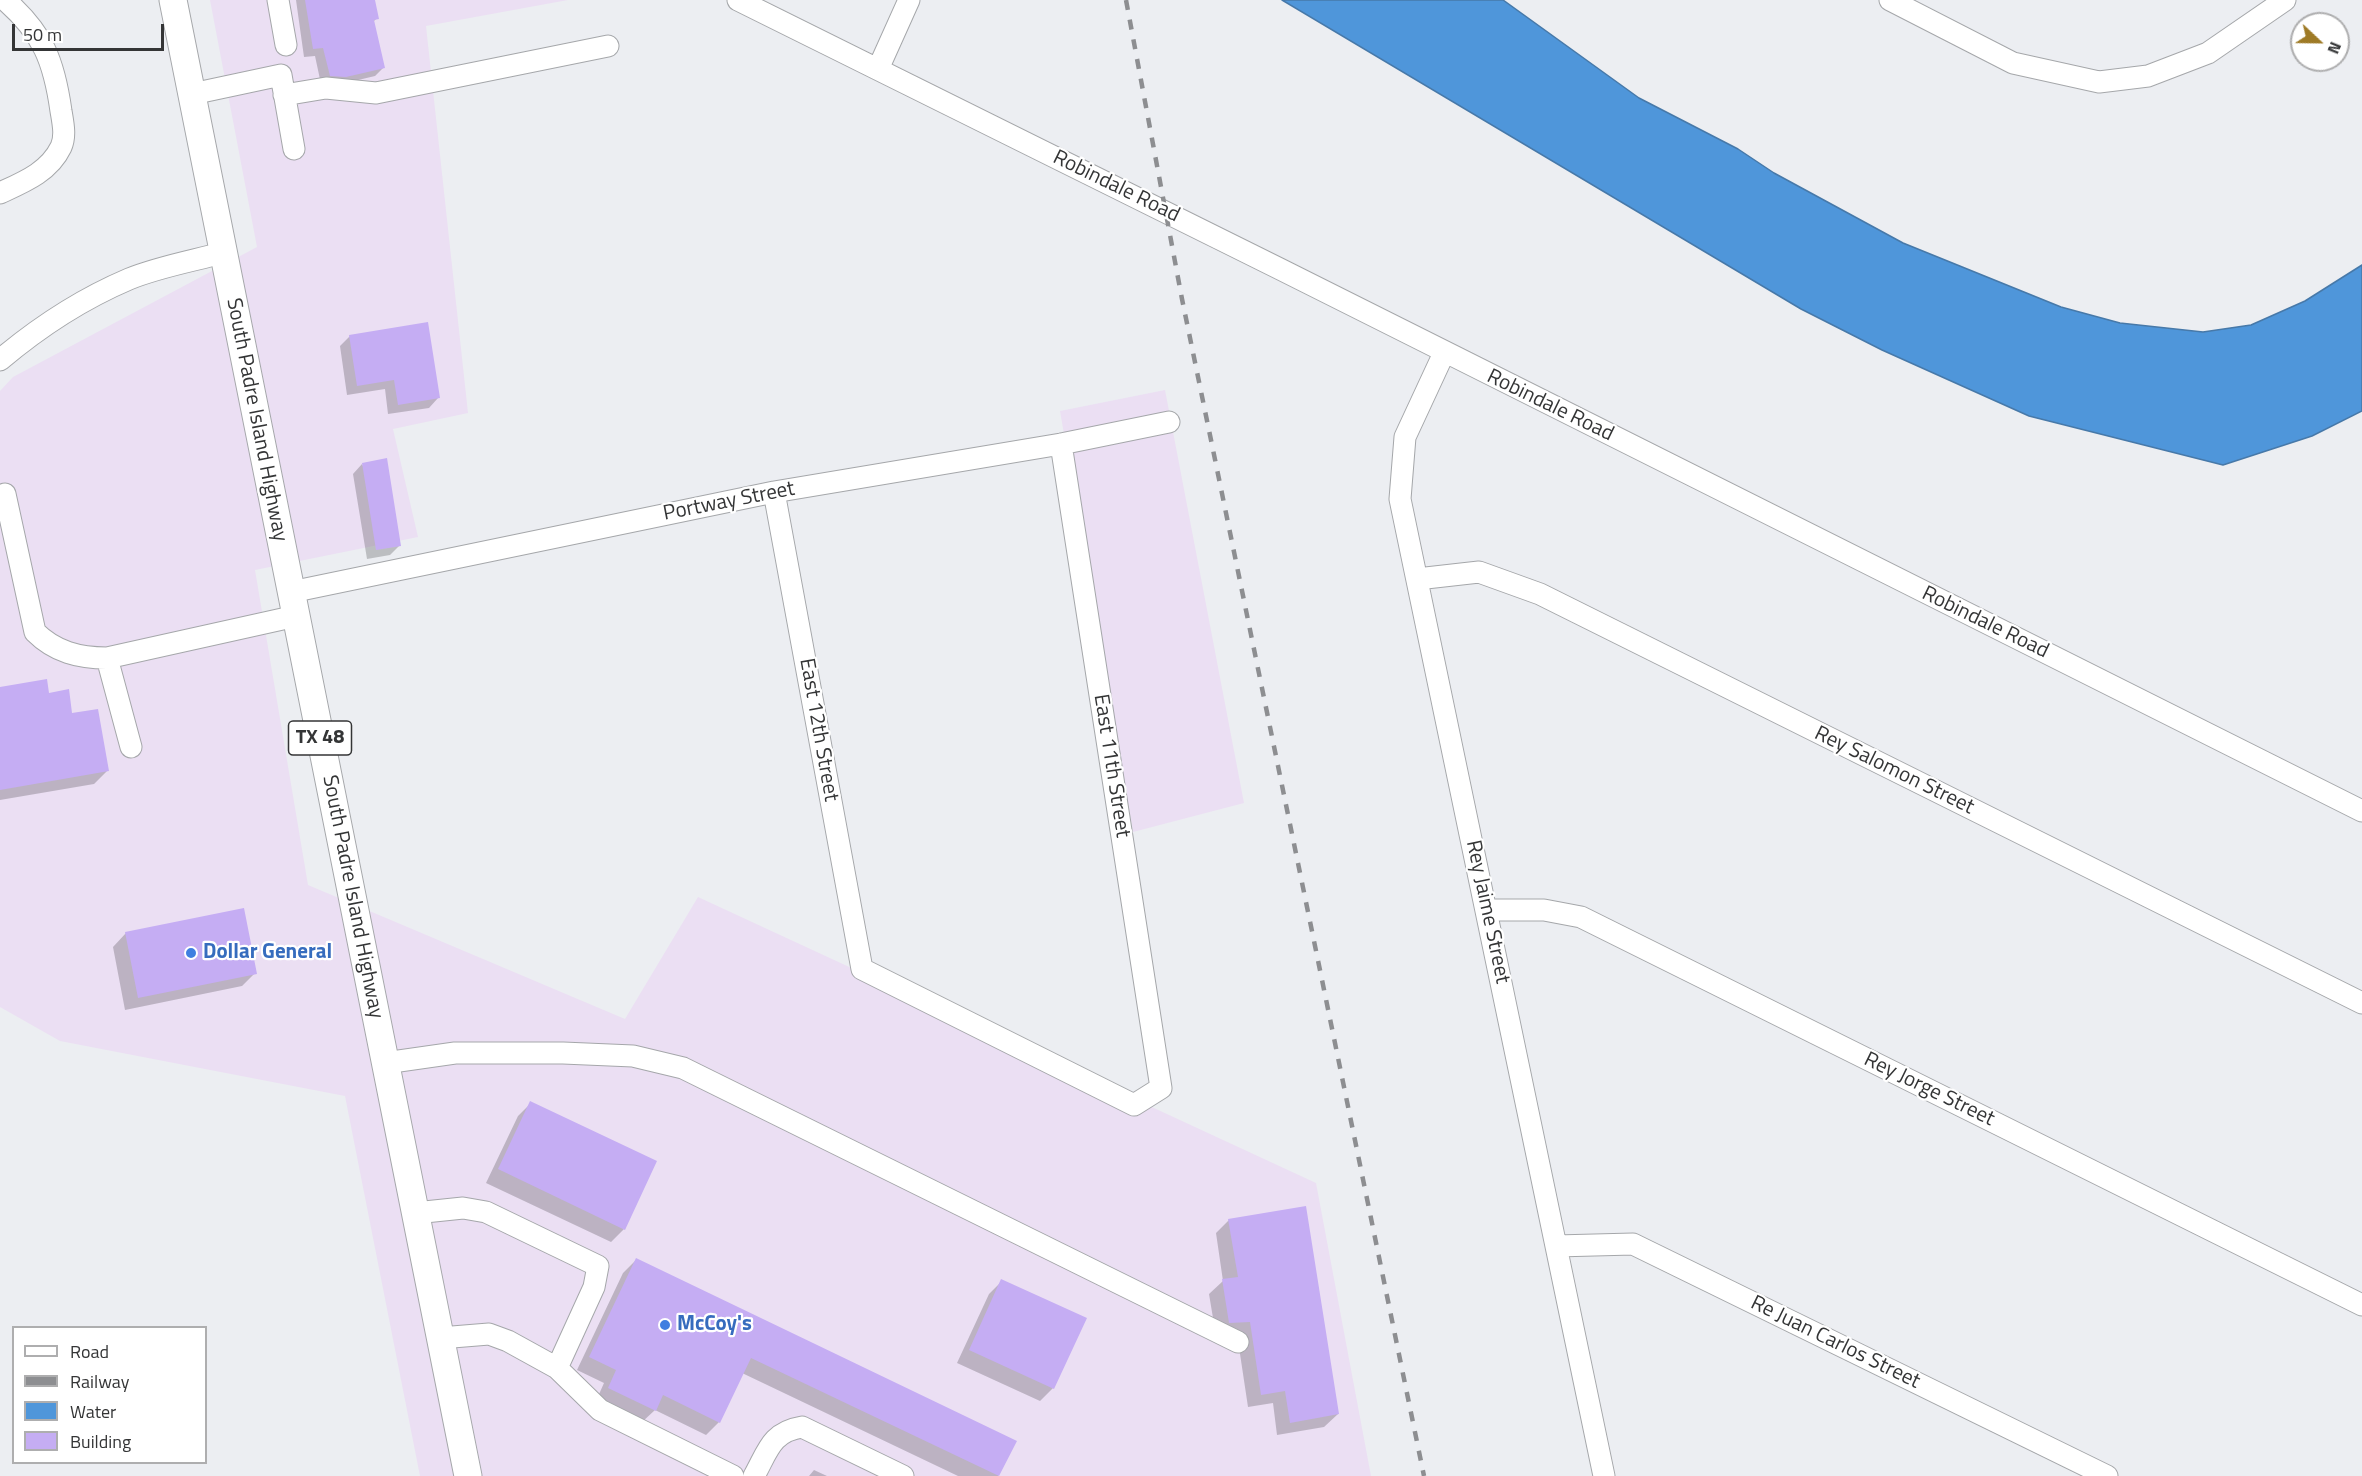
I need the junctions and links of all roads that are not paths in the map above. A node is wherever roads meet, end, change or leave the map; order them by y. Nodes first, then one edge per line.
1 (5, 0) edge
2 (173, 0) edge
3 (278, 0) edge
4 (738, 0) edge
5 (909, 0) edge
6 (1890, 0) edge
7 (2285, 0) edge
8 (286, 45) dead end
9 (608, 46) dead end
10 (878, 69) junction
11 (192, 94) junction
12 (284, 95) junction
13 (294, 149) dead end
14 (0, 193) edge
15 (222, 253) junction
16 (1444, 353) junction
17 (0, 360) edge
18 (1169, 422) dead end
19 (1060, 444) junction
20 (774, 492) junction
21 (5, 494) dead end
22 (1417, 579) junction
23 (293, 604) junction
24 (107, 658) junction
25 (131, 747) dead end
26 (2362, 811) edge
27 (1486, 910) junction
28 (862, 969) joint
29 (2362, 1003) edge
30 (385, 1064) junction
31 (415, 1213) junction
32 (1556, 1246) junction
33 (2362, 1305) edge
34 (440, 1338) junction
35 (1238, 1342) dead end
36 (557, 1368) junction
37 (468, 1476) edge
38 (733, 1476) edge
39 (754, 1476) edge
40 (903, 1476) edge
41 (1604, 1476) edge
42 (2107, 1476) edge

1 - 14 street
2 - 11 main road, South Padre Island Highway / TX 48
3 - 8 street
4 - 10 street, Robindale Road
5 - 10 street
6 - 7 street
9 - 12 street
10 - 16 street, Robindale Road
11 - 12 street
11 - 15 main road, South Padre Island Highway / TX 48
12 - 13 street
15 - 17 street
15 - 23 main road, South Padre Island Highway / TX 48
16 - 22 street, Rey Jaime Street
16 - 26 street, Robindale Road
18 - 19 street, Portway Street
19 - 20 street, Portway Street
19 - 28 street, East 11th Street
20 - 23 street, Portway Street
20 - 28 street, East 12th Street
21 - 24 street, Portway Street
22 - 27 street, Rey Jaime Street
22 - 29 street, Rey Salomon Street
23 - 24 street, Portway Street
23 - 30 main road, South Padre Island Highway / TX 48
24 - 25 street
27 - 32 street, Rey Jaime Street
27 - 33 street, Rey Jorge Street
30 - 31 main road, South Padre Island Highway / TX 48
30 - 35 street
31 - 34 main road, South Padre Island Highway / TX 48
31 - 36 street
32 - 41 street, Rey Jaime Street
32 - 42 street, Re Juan Carlos Street
34 - 36 street
34 - 37 main road, South Padre Island Highway / TX 48
36 - 38 street
39 - 40 street

